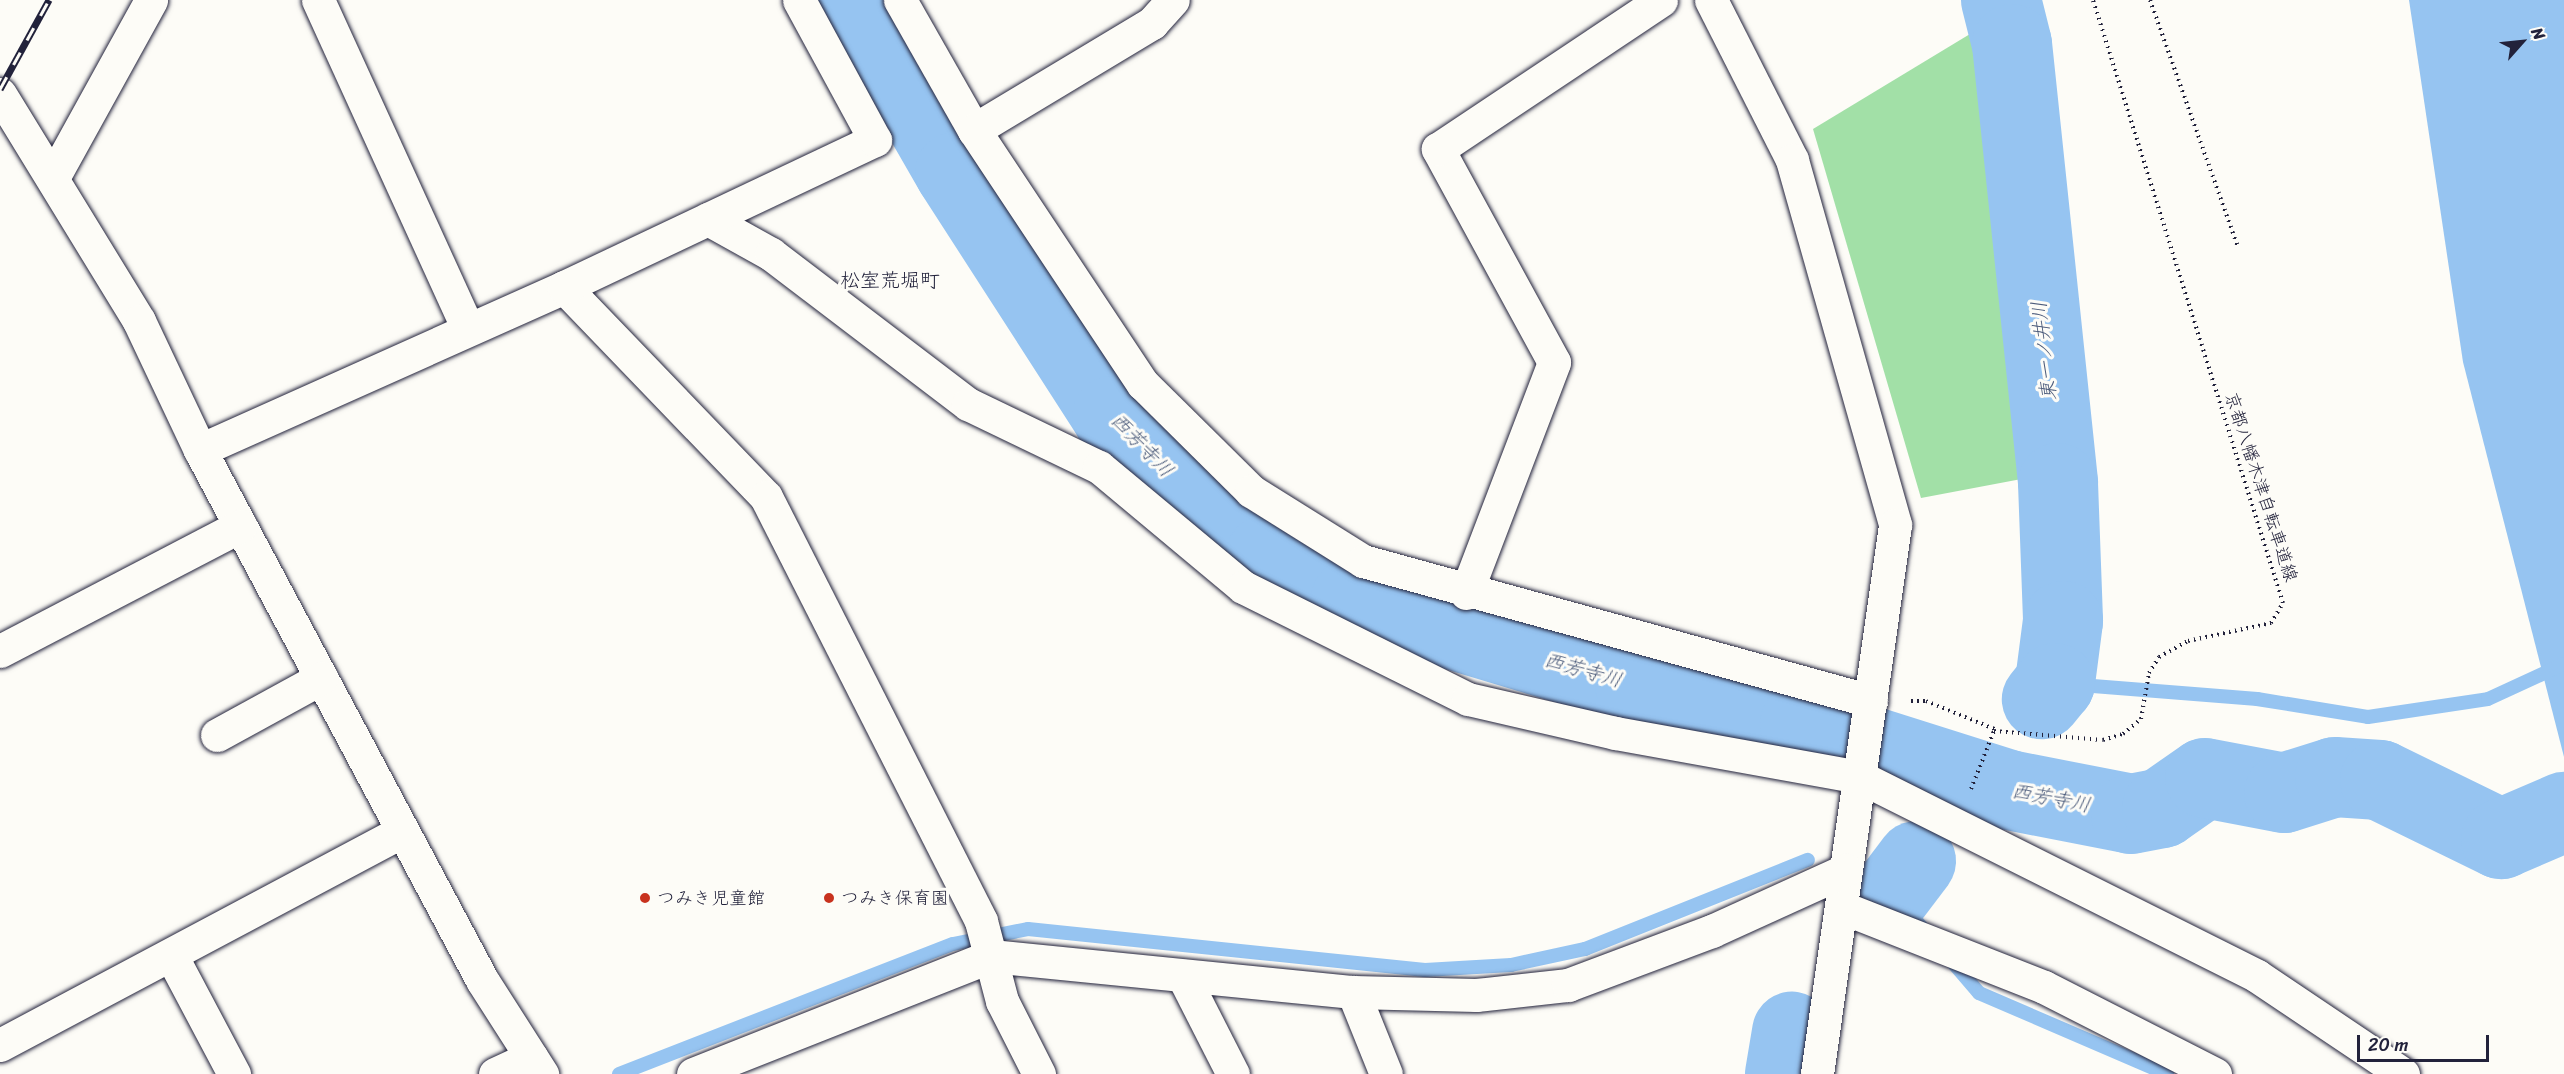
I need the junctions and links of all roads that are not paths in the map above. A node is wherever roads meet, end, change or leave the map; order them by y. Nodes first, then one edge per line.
1 (151, 0) edge
2 (318, 0) edge
3 (799, 0) edge
4 (900, 0) edge
5 (1173, 0) edge
6 (1661, 0) edge
7 (1711, 0) edge
8 (0, 94) edge
9 (974, 130) junction
10 (54, 176) junction
11 (708, 219) junction
12 (564, 287) junction
13 (466, 327) junction
14 (200, 450) junction
15 (240, 526) junction
16 (1466, 593) junction
17 (0, 651) edge
18 (321, 678) junction
19 (1871, 701) junction
20 (217, 735) dead end
21 (1860, 777) junction
22 (402, 831) junction
23 (1846, 870) junction
24 (1841, 907) junction
25 (986, 940) junction
26 (171, 955) junction
27 (1183, 976) junction
28 (1353, 992) junction
29 (0, 1045) edge
30 (536, 1065) edge
31 (234, 1074) edge
32 (495, 1074) edge
33 (693, 1074) edge
34 (1039, 1074) edge
35 (1233, 1074) edge
36 (1386, 1074) edge
37 (1817, 1074) edge
38 (2215, 1074) edge
39 (2403, 1074) edge

1 - 10 street
2 - 13 street
3 - 11 street
4 - 9 street
5 - 9 street
6 - 16 street
7 - 19 street
8 - 10 street
9 - 16 street
10 - 14 street
11 - 12 street
11 - 21 street
12 - 13 street
12 - 25 street
13 - 14 street
14 - 15 street
15 - 17 street
15 - 18 street
16 - 19 street
18 - 20 street
18 - 22 street
19 - 21 street
21 - 23 street
21 - 39 street
22 - 26 street
22 - 30 street
23 - 24 street
23 - 28 street
24 - 37 street
24 - 38 street
25 - 27 street
25 - 33 street
25 - 34 street
26 - 29 street
26 - 31 street
27 - 28 street
27 - 35 street
28 - 36 street
30 - 32 street

